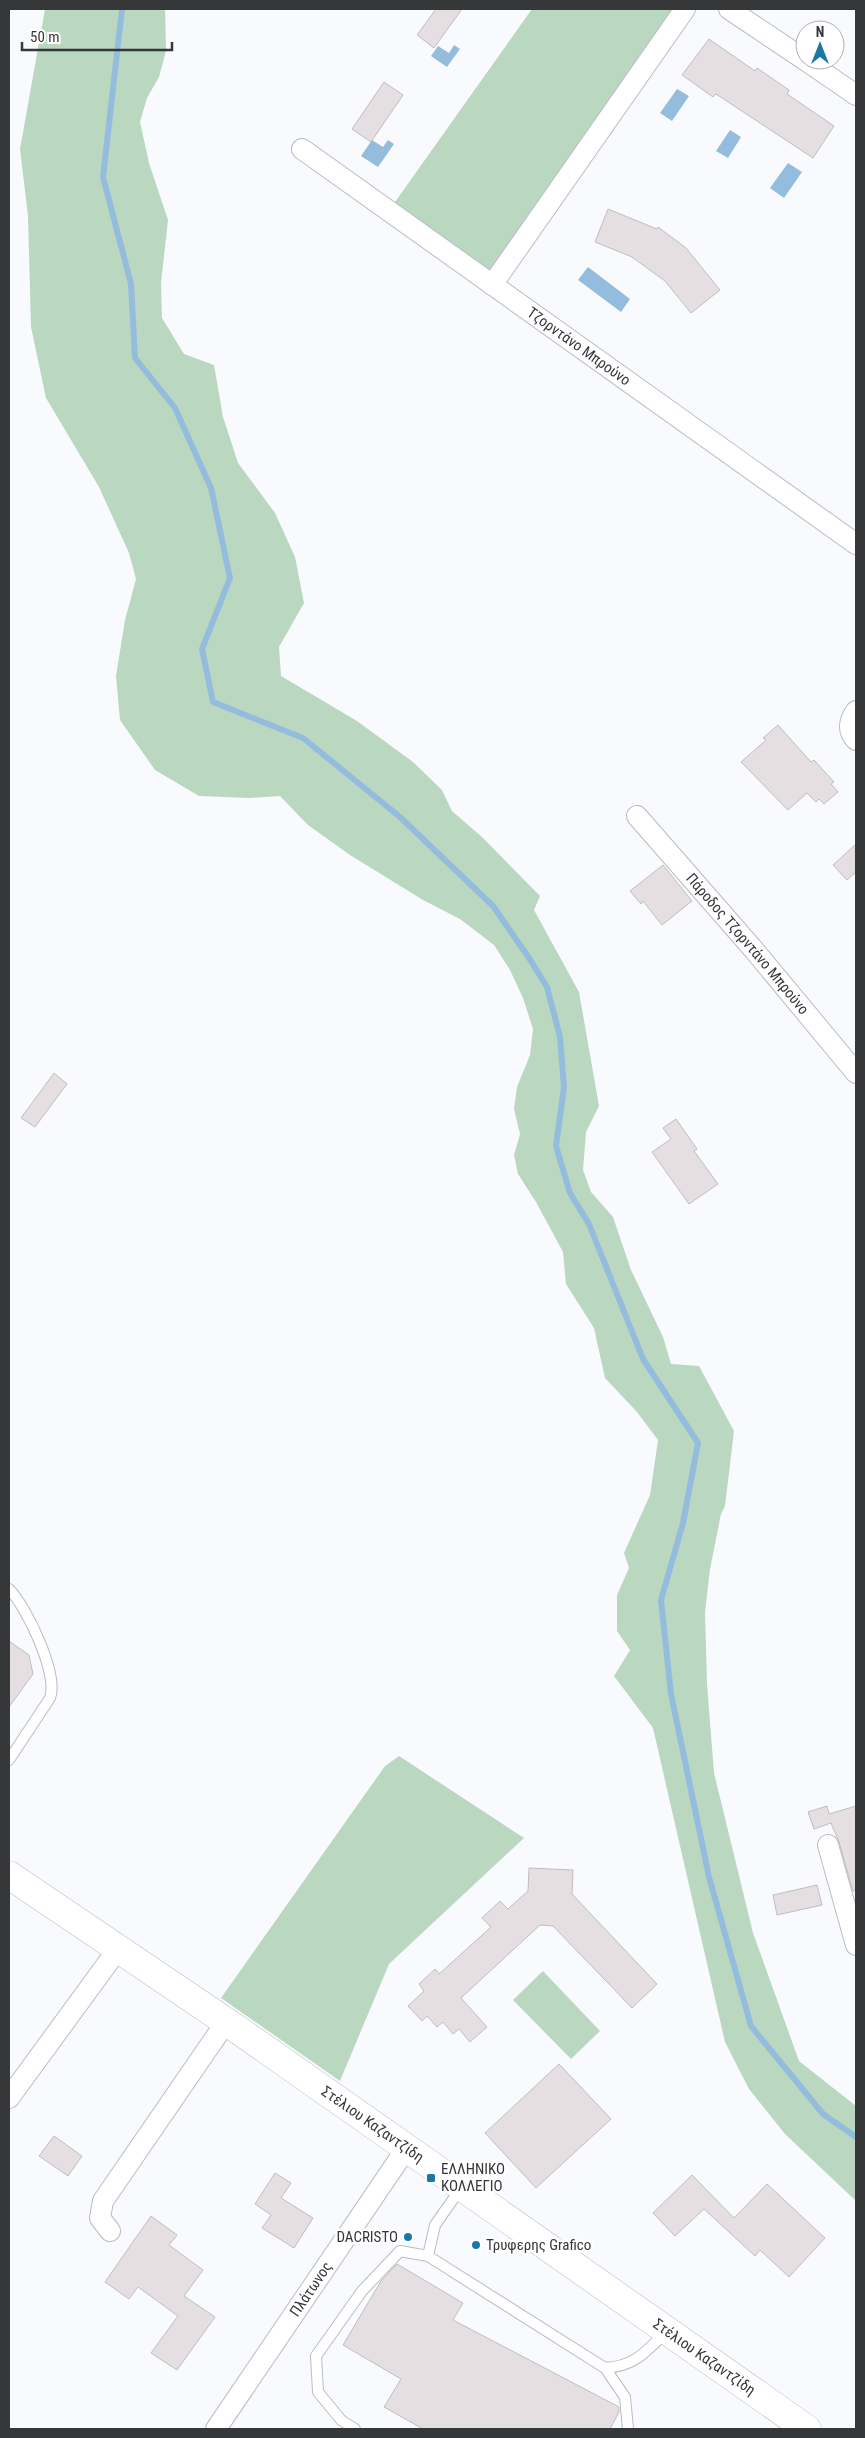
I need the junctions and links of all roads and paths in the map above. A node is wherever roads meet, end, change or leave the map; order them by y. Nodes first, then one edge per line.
1 (685, 9) edge
2 (729, 9) edge
3 (795, 53) edge
4 (820, 70) edge
5 (856, 94) edge
6 (302, 149) dead end
7 (492, 285) junction
8 (856, 544) edge
9 (856, 711) edge
10 (856, 740) edge
11 (637, 816) dead end
12 (856, 1073) edge
13 (9, 1589) edge
14 (9, 1760) edge
15 (828, 1845) dead end
16 (9, 1875) edge
17 (856, 1945) edge
18 (118, 1949) junction
19 (226, 2022) junction
20 (9, 2098) edge
21 (406, 2149) junction
22 (461, 2187) junction
23 (110, 2231) dead end
24 (428, 2256) junction
25 (666, 2331) junction
26 (605, 2368) junction
27 (216, 2429) edge
28 (355, 2429) edge
29 (628, 2429) edge
30 (807, 2429) edge

1 - 7 street
2 - 3 street
4 - 5 street
6 - 7 street, Τζορντάνο Μπρούνο
7 - 8 street, Τζορντάνο Μπρούνο
9 - 10 street
11 - 12 street, Πάροδος Τζορντάνο Μπρούνο
13 - 14 lane
15 - 17 street
16 - 18 main road, Στέλιου Καζαντζίδη
18 - 19 main road, Στέλιου Καζαντζίδη
18 - 20 street
19 - 21 main road, Στέλιου Καζαντζίδη
19 - 23 street
21 - 22 main road, Στέλιου Καζαντζίδη
21 - 27 street, Πλάτωνος
22 - 24 lane
22 - 25 main road, Στέλιου Καζαντζίδη
24 - 26 lane
24 - 28 lane
25 - 26 lane
25 - 30 main road, Στέλιου Καζαντζίδη
26 - 29 lane

